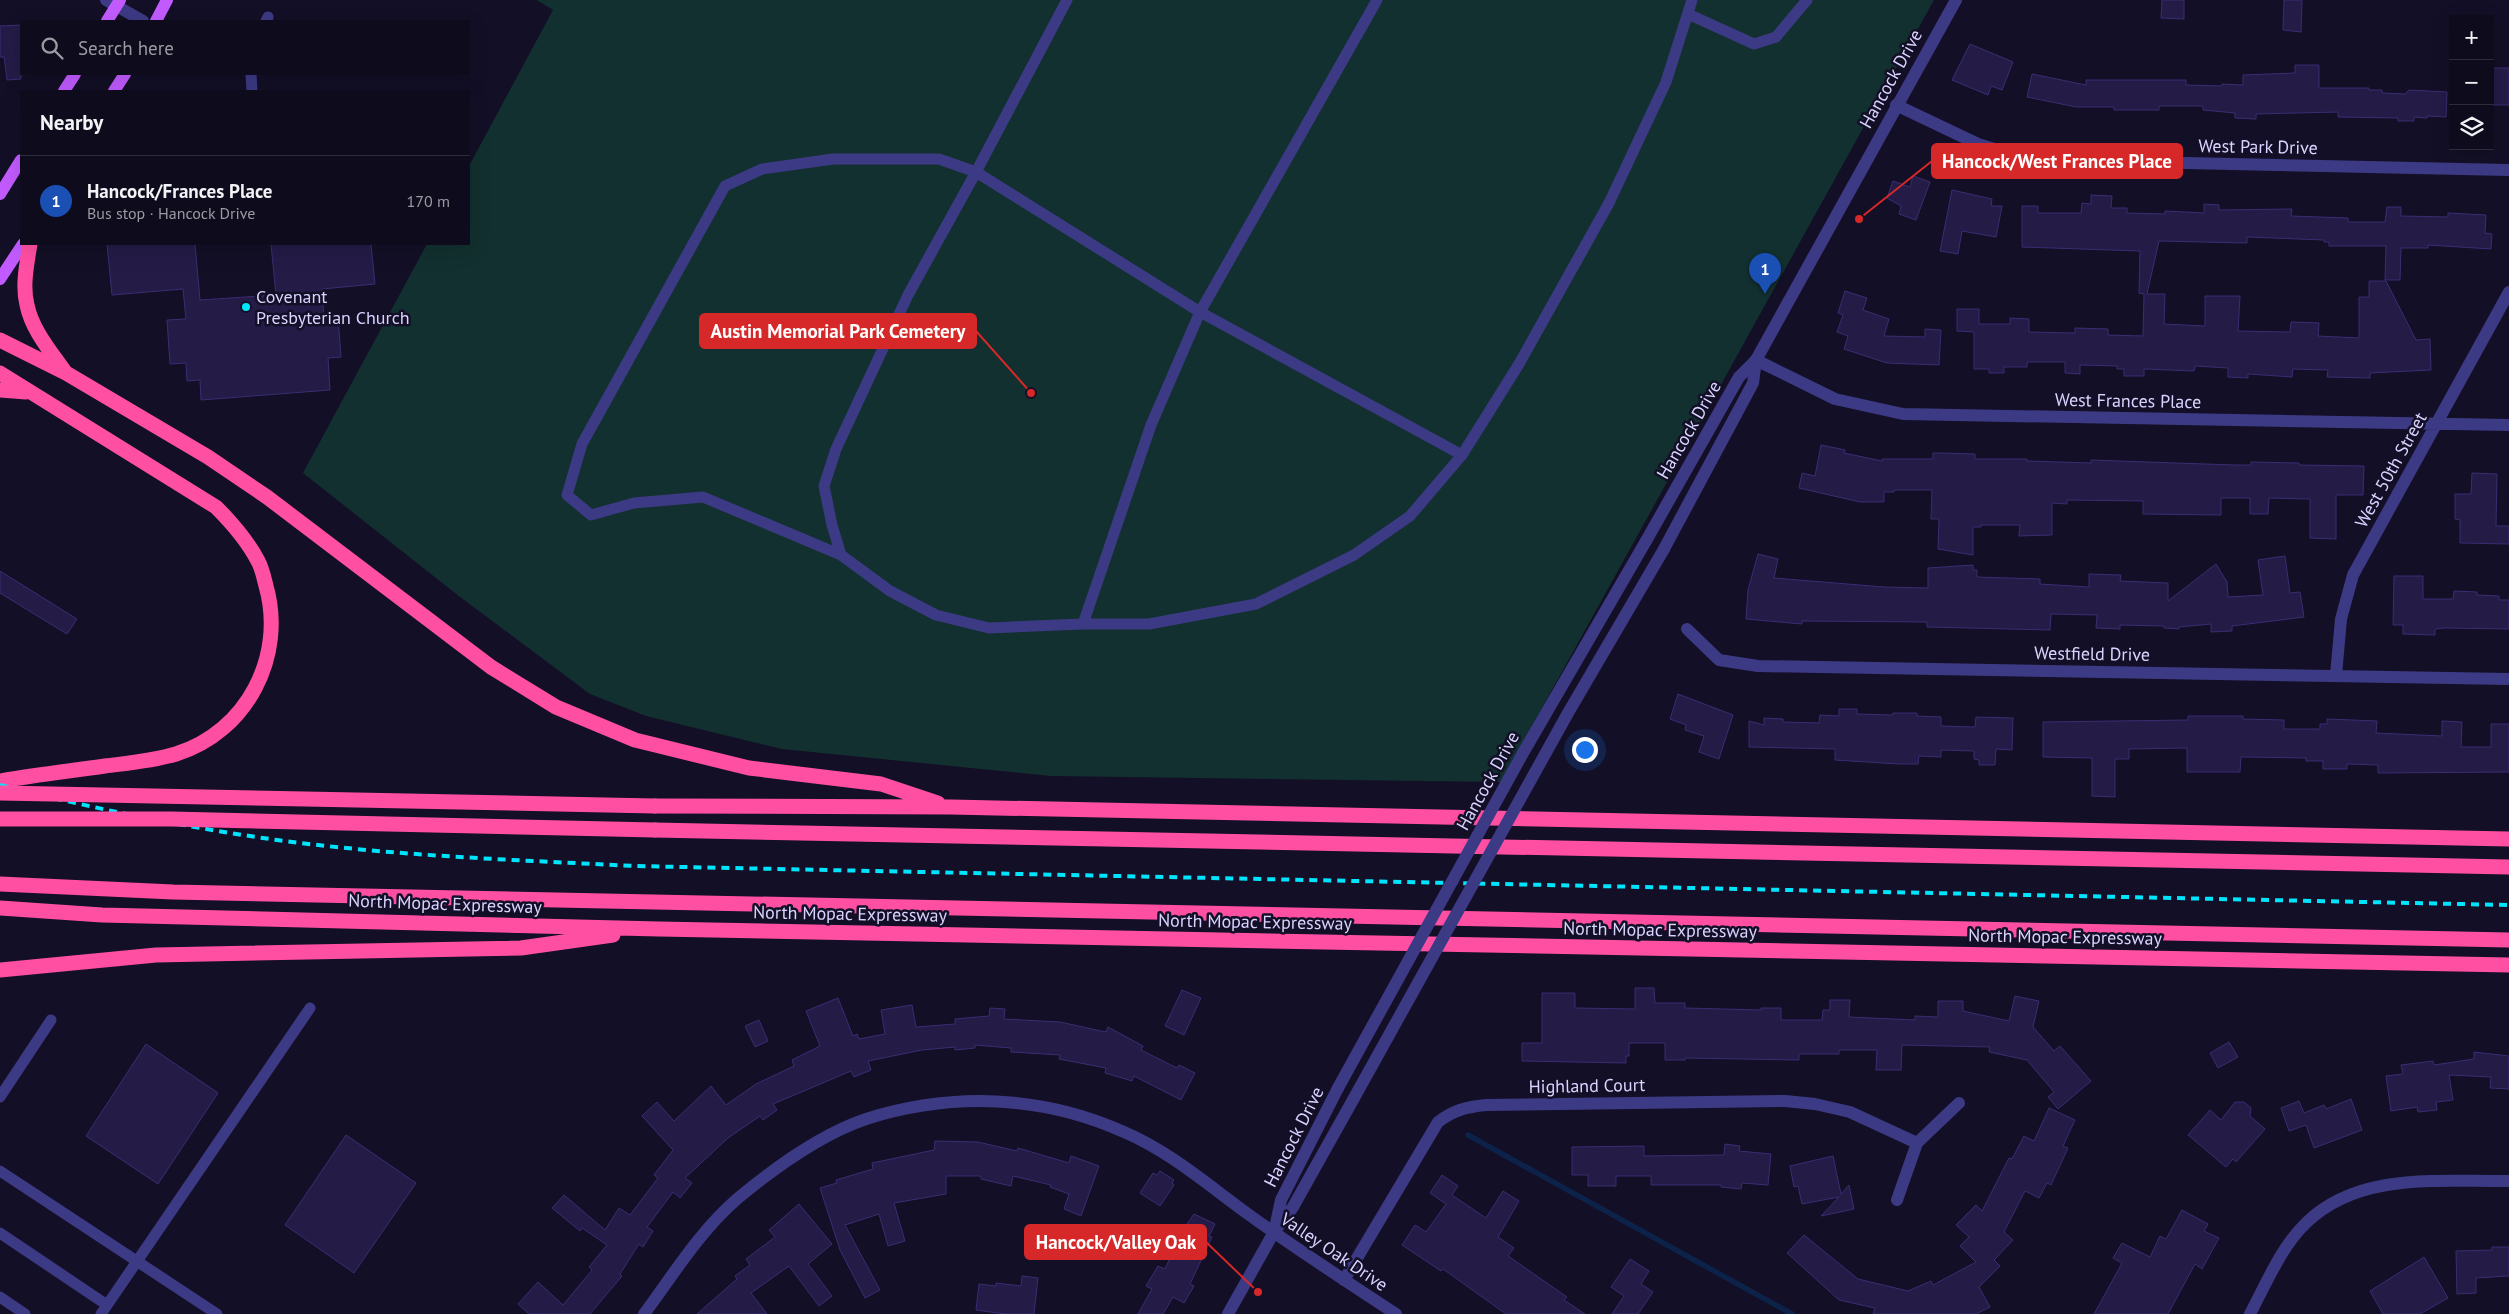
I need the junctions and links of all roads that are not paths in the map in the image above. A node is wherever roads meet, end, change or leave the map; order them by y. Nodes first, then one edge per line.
1 (168, 0) edge
2 (1067, 0) edge
3 (1377, 0) edge
4 (1692, 0) edge
5 (1807, 0) edge
6 (1956, 0) edge
7 (114, 2) edge
8 (1688, 14) junction
9 (107, 20) edge
10 (142, 20) edge
11 (157, 20) edge
12 (74, 75) edge
13 (124, 75) edge
14 (252, 75) edge
15 (65, 90) edge
16 (115, 90) edge
17 (252, 90) edge
18 (1896, 105) junction
19 (20, 162) edge
20 (2509, 170) edge
21 (976, 172) junction
22 (0, 194) edge
23 (21, 245) edge
24 (30, 245) edge
25 (0, 279) edge
26 (2509, 292) edge
27 (1200, 312) junction
28 (0, 340) edge
29 (1756, 360) junction
30 (0, 372) edge
31 (66, 373) junction
32 (0, 390) edge
33 (32, 393) junction
34 (2436, 424) junction
35 (2509, 425) edge
36 (1462, 455) junction
37 (841, 555) junction
38 (1083, 624) junction
39 (1687, 629) dead end
40 (2336, 675) junction
41 (2509, 679) edge
42 (0, 781) edge
43 (0, 793) edge
44 (951, 807) junction
45 (0, 819) edge
46 (2509, 839) edge
47 (2509, 867) edge
48 (0, 884) edge
49 (0, 908) edge
50 (659, 929) junction
51 (2509, 940) edge
52 (2509, 965) edge
53 (0, 970) edge
54 (310, 1008) dead end
55 (51, 1020) dead end
56 (0, 1097) edge
57 (1959, 1103) dead end
58 (1917, 1142) junction
59 (0, 1171) edge
60 (2509, 1181) edge
61 (1897, 1200) dead end
62 (1274, 1232) junction
63 (0, 1233) edge
64 (137, 1260) junction
65 (1344, 1280) junction
66 (0, 1297) edge
67 (104, 1310) edge
68 (25, 1314) edge
69 (217, 1314) edge
70 (644, 1314) edge
71 (1228, 1314) edge
72 (1396, 1314) edge
73 (2250, 1314) edge

1 - 11 main road
2 - 21 lane
3 - 27 lane
4 - 8 lane
5 - 8 lane
6 - 18 street, Hancock Drive
7 - 9 main road
7 - 10 street
8 - 36 lane
12 - 15 main road
13 - 16 main road
14 - 17 lane
18 - 20 street, West Park Drive
18 - 29 street, Hancock Drive
19 - 22 main road
21 - 27 lane
21 - 37 lane
21 - 37 lane
23 - 25 main road
24 - 31 highway
26 - 34 street, West 50th Street
27 - 36 lane
27 - 38 lane
28 - 31 highway
29 - 34 street, West Frances Place
29 - 62 street, Hancock Drive, bridge
29 - 62 street, Hancock Drive, bridge
30 - 33 highway
31 - 44 highway
32 - 33 highway
33 - 42 highway
34 - 35 street, West Frances Place
34 - 40 street, West 50th Street
36 - 38 lane
37 - 38 lane
39 - 40 street, Westfield Drive
40 - 41 street, Westfield Drive
43 - 44 highway, bridge
44 - 46 highway
45 - 47 highway, bridge
48 - 51 highway
49 - 50 highway, North Mopac Expressway
50 - 52 highway, North Mopac Expressway
50 - 53 highway
54 - 64 lane
55 - 56 lane
57 - 58 street
58 - 61 street
58 - 65 street, Highland Court
59 - 64 lane
60 - 73 street
62 - 65 street, Valley Oak Drive
62 - 70 street, Valley Oak Drive
62 - 71 street, Hancock Drive
63 - 67 lane
64 - 67 lane
64 - 69 lane
65 - 72 street, Valley Oak Drive
66 - 68 lane

